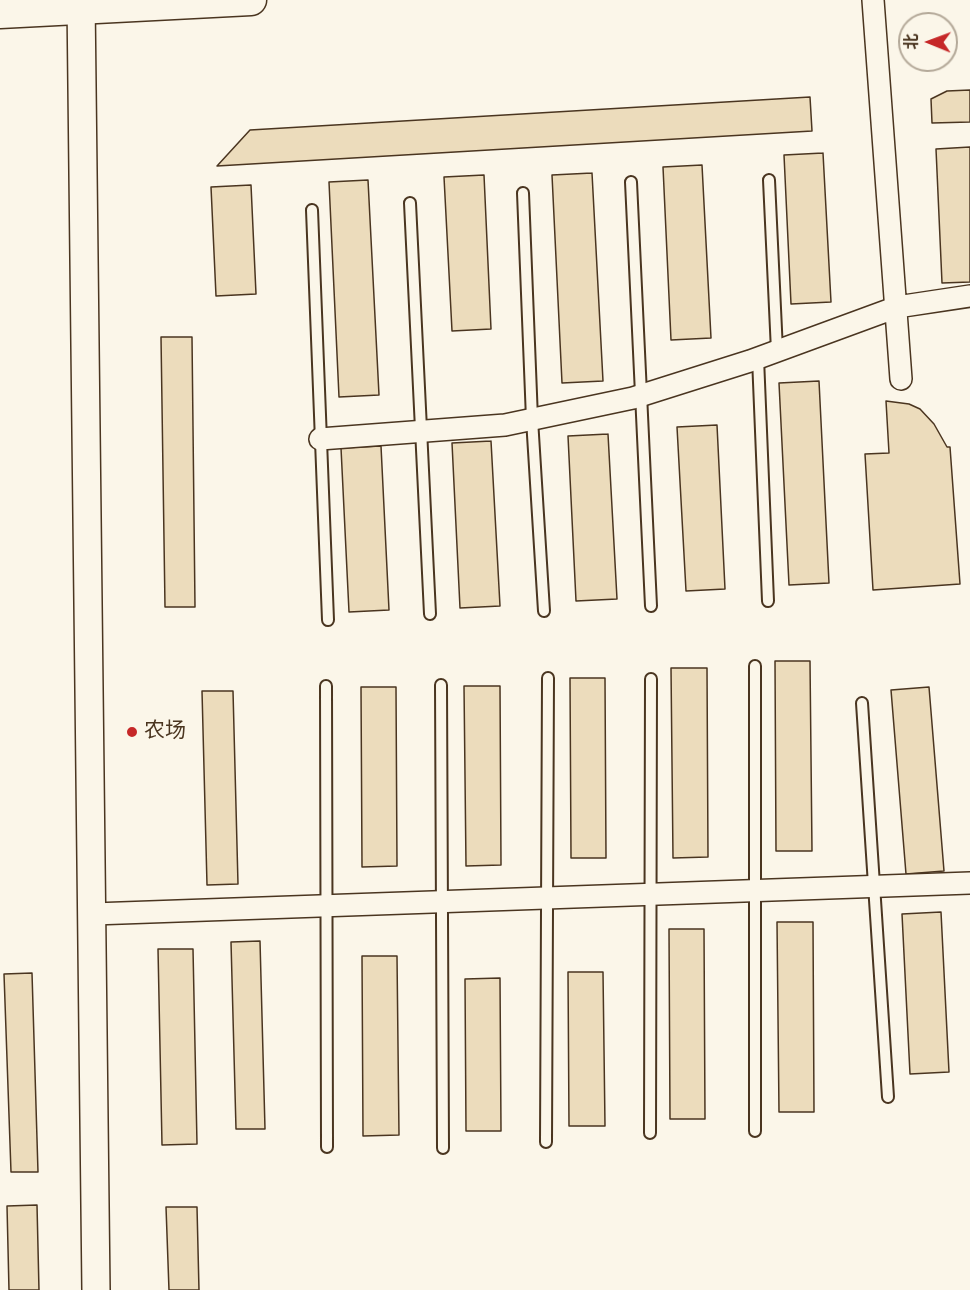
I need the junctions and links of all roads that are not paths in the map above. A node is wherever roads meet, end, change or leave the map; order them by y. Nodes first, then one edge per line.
1 (251, 0) edge
2 (873, 0) edge
3 (81, 4) edge
4 (0, 14) edge
5 (769, 180) dead end
6 (631, 182) dead end
7 (523, 193) dead end
8 (410, 203) dead end
9 (312, 210) dead end
10 (970, 296) edge
11 (897, 307) junction
12 (767, 354) junction
13 (901, 378) dead end
14 (642, 395) junction
15 (532, 419) junction
16 (421, 431) junction
17 (320, 439) junction
18 (768, 601) dead end
19 (651, 606) dead end
20 (544, 611) dead end
21 (430, 614) dead end
22 (328, 620) dead end
23 (755, 666) dead end
24 (548, 678) dead end
25 (651, 680) dead end
26 (441, 685) dead end
27 (326, 686) dead end
28 (862, 703) dead end
29 (970, 883) edge
30 (876, 886) junction
31 (756, 891) junction
32 (649, 894) junction
33 (548, 898) junction
34 (444, 902) junction
35 (327, 908) junction
36 (93, 914) junction
37 (888, 1097) dead end
38 (755, 1131) dead end
39 (650, 1133) dead end
40 (546, 1142) dead end
41 (327, 1147) dead end
42 (443, 1148) dead end
43 (96, 1290) edge

1 - 3 main road
2 - 11 street
3 - 4 main road
3 - 36 street
5 - 12 lane
6 - 14 lane
7 - 15 lane
8 - 16 lane
9 - 17 lane
10 - 11 street
11 - 12 street
11 - 13 street
12 - 14 street
12 - 18 lane
14 - 15 street
14 - 19 lane
15 - 16 street
15 - 20 lane
16 - 17 street
16 - 21 lane
17 - 22 lane
23 - 31 lane
24 - 33 lane
25 - 32 lane
26 - 34 lane
27 - 35 lane
28 - 30 lane
29 - 30 street
30 - 31 street
30 - 37 lane
31 - 32 street
31 - 38 lane
32 - 33 street
32 - 39 lane
33 - 34 street
33 - 40 lane
34 - 35 street
34 - 42 lane
35 - 36 street
35 - 41 lane
36 - 43 street

